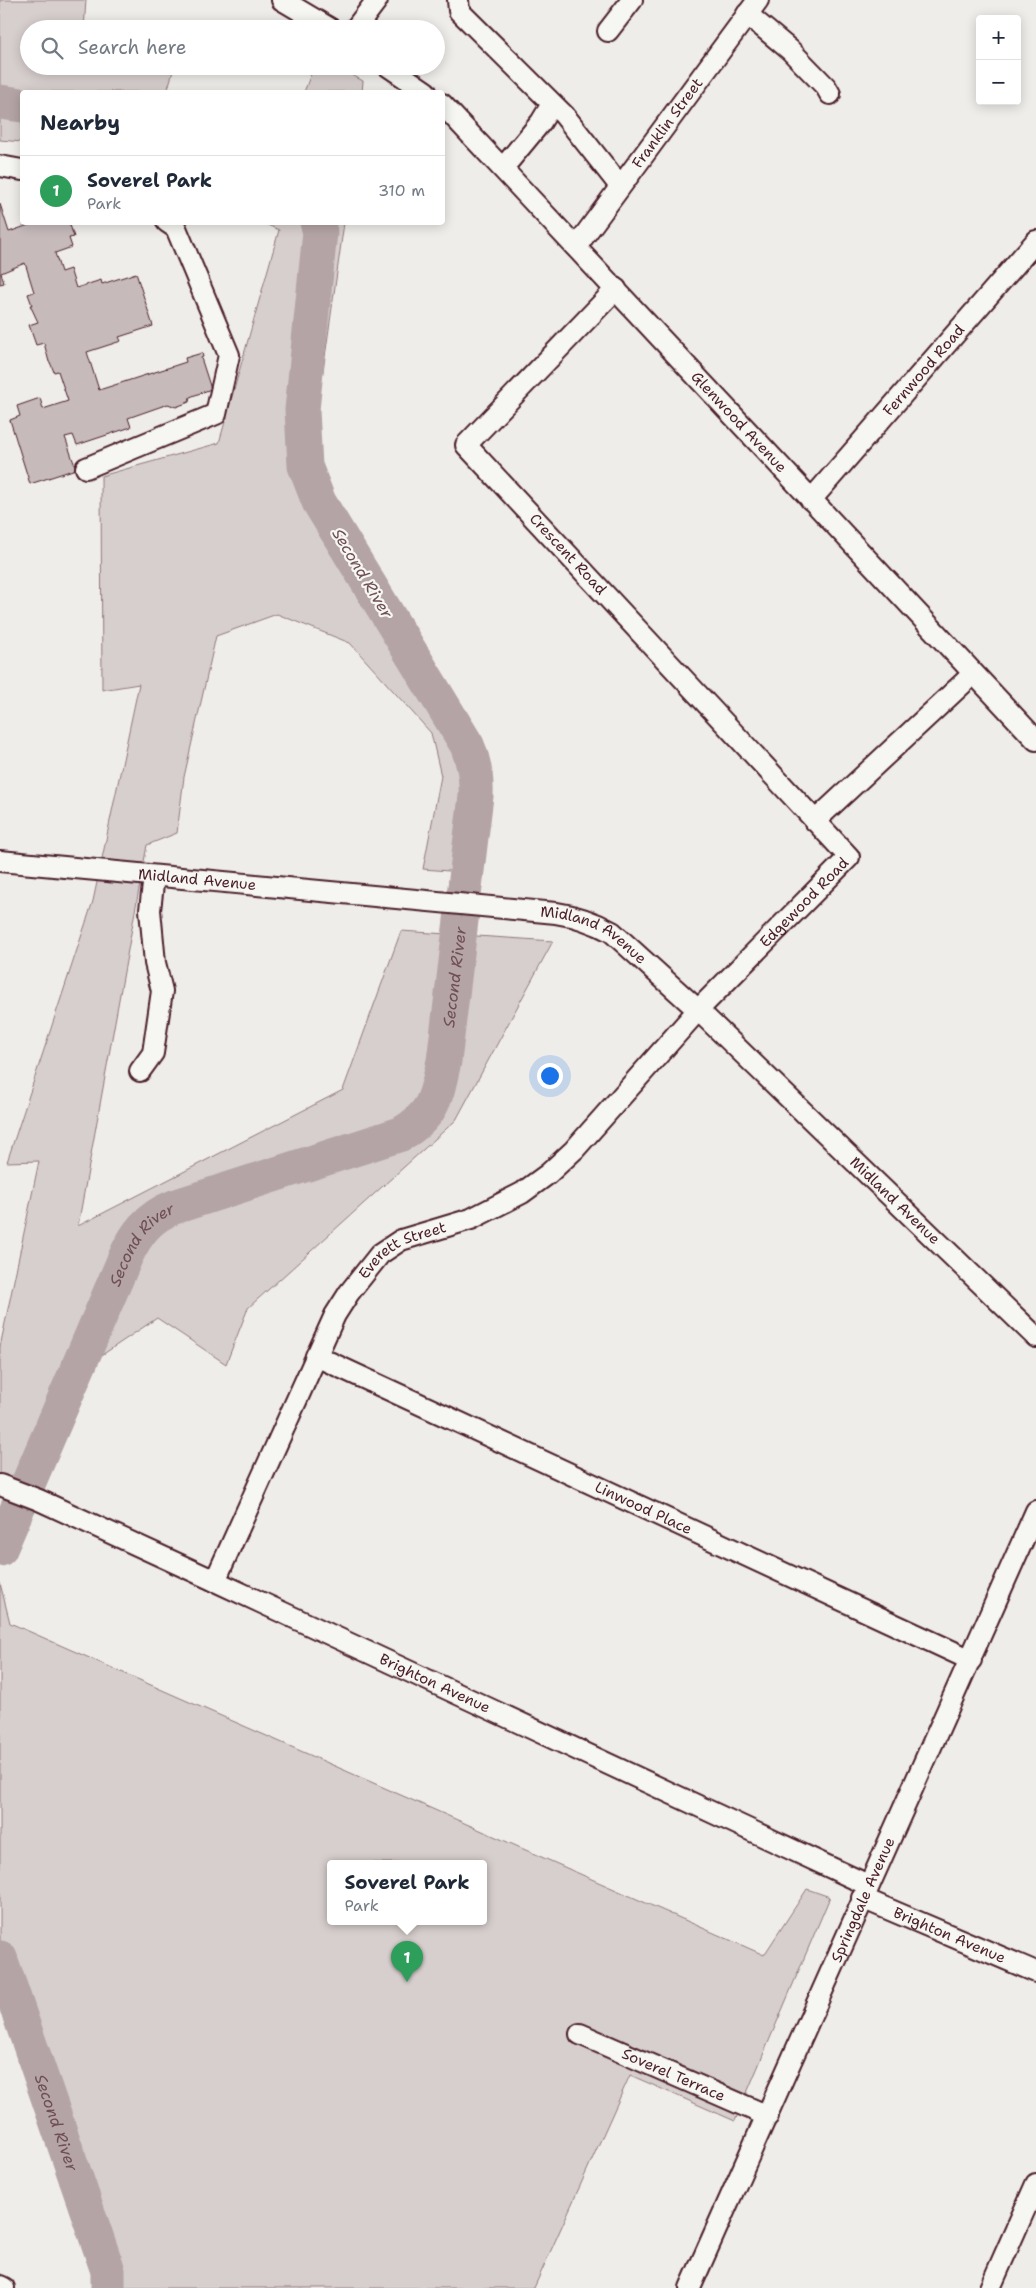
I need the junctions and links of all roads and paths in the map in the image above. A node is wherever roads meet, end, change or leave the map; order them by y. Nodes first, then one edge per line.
1 (282, 0) edge
2 (377, 0) edge
3 (458, 0) edge
4 (632, 0) edge
5 (752, 7) edge
6 (316, 20) edge
7 (362, 20) edge
8 (608, 31) dead end
9 (401, 75) edge
10 (423, 90) edge
11 (830, 94) dead end
12 (552, 104) junction
13 (445, 107) edge
14 (0, 166) edge
15 (503, 168) junction
16 (20, 170) edge
17 (620, 186) junction
18 (172, 225) edge
19 (1036, 241) edge
20 (576, 246) junction
21 (616, 289) junction
22 (86, 468) dead end
23 (812, 500) junction
24 (974, 674) junction
25 (1036, 740) edge
26 (815, 820) junction
27 (0, 862) edge
28 (154, 876) junction
29 (698, 1010) junction
30 (140, 1071) dead end
31 (1036, 1337) edge
32 (316, 1356) junction
33 (4, 1486) edge
34 (1036, 1511) edge
35 (215, 1581) junction
36 (971, 1660) junction
37 (865, 1891) junction
38 (1036, 1972) edge
39 (580, 2034) dead end
40 (768, 2116) junction
41 (1036, 2184) edge
42 (0, 2286) edge
43 (4, 2288) edge
44 (690, 2288) edge
45 (990, 2288) edge

1 - 6 street
2 - 7 street
3 - 12 street
4 - 8 street
5 - 11 street
5 - 17 street, Franklin Street
9 - 10 street
12 - 15 street
12 - 17 street
13 - 15 street, Glenwood Avenue
14 - 16 street
15 - 20 street, Glenwood Avenue
17 - 20 street, Franklin Street
18 - 22 street
19 - 23 street, Fernwood Road
20 - 21 street, Glenwood Avenue
21 - 23 street, Glenwood Avenue
21 - 26 street, Crescent Road
23 - 24 street, Glenwood Avenue
24 - 25 street, Glenwood Avenue
24 - 26 street
26 - 29 street, Edgewood Road
27 - 28 street, Midland Avenue
28 - 29 street, Midland Avenue
28 - 30 street
29 - 31 street, Midland Avenue
29 - 32 street, Everett Street
32 - 35 street, Everett Street
32 - 36 street, Linwood Place
33 - 35 street, Brighton Avenue
34 - 36 street, Springdale Avenue
35 - 37 street, Brighton Avenue
36 - 37 street, Springdale Avenue
37 - 38 street, Brighton Avenue
37 - 40 street, Springdale Avenue
39 - 40 street, Soverel Terrace
40 - 44 street, Springdale Avenue
41 - 45 street
42 - 43 street

